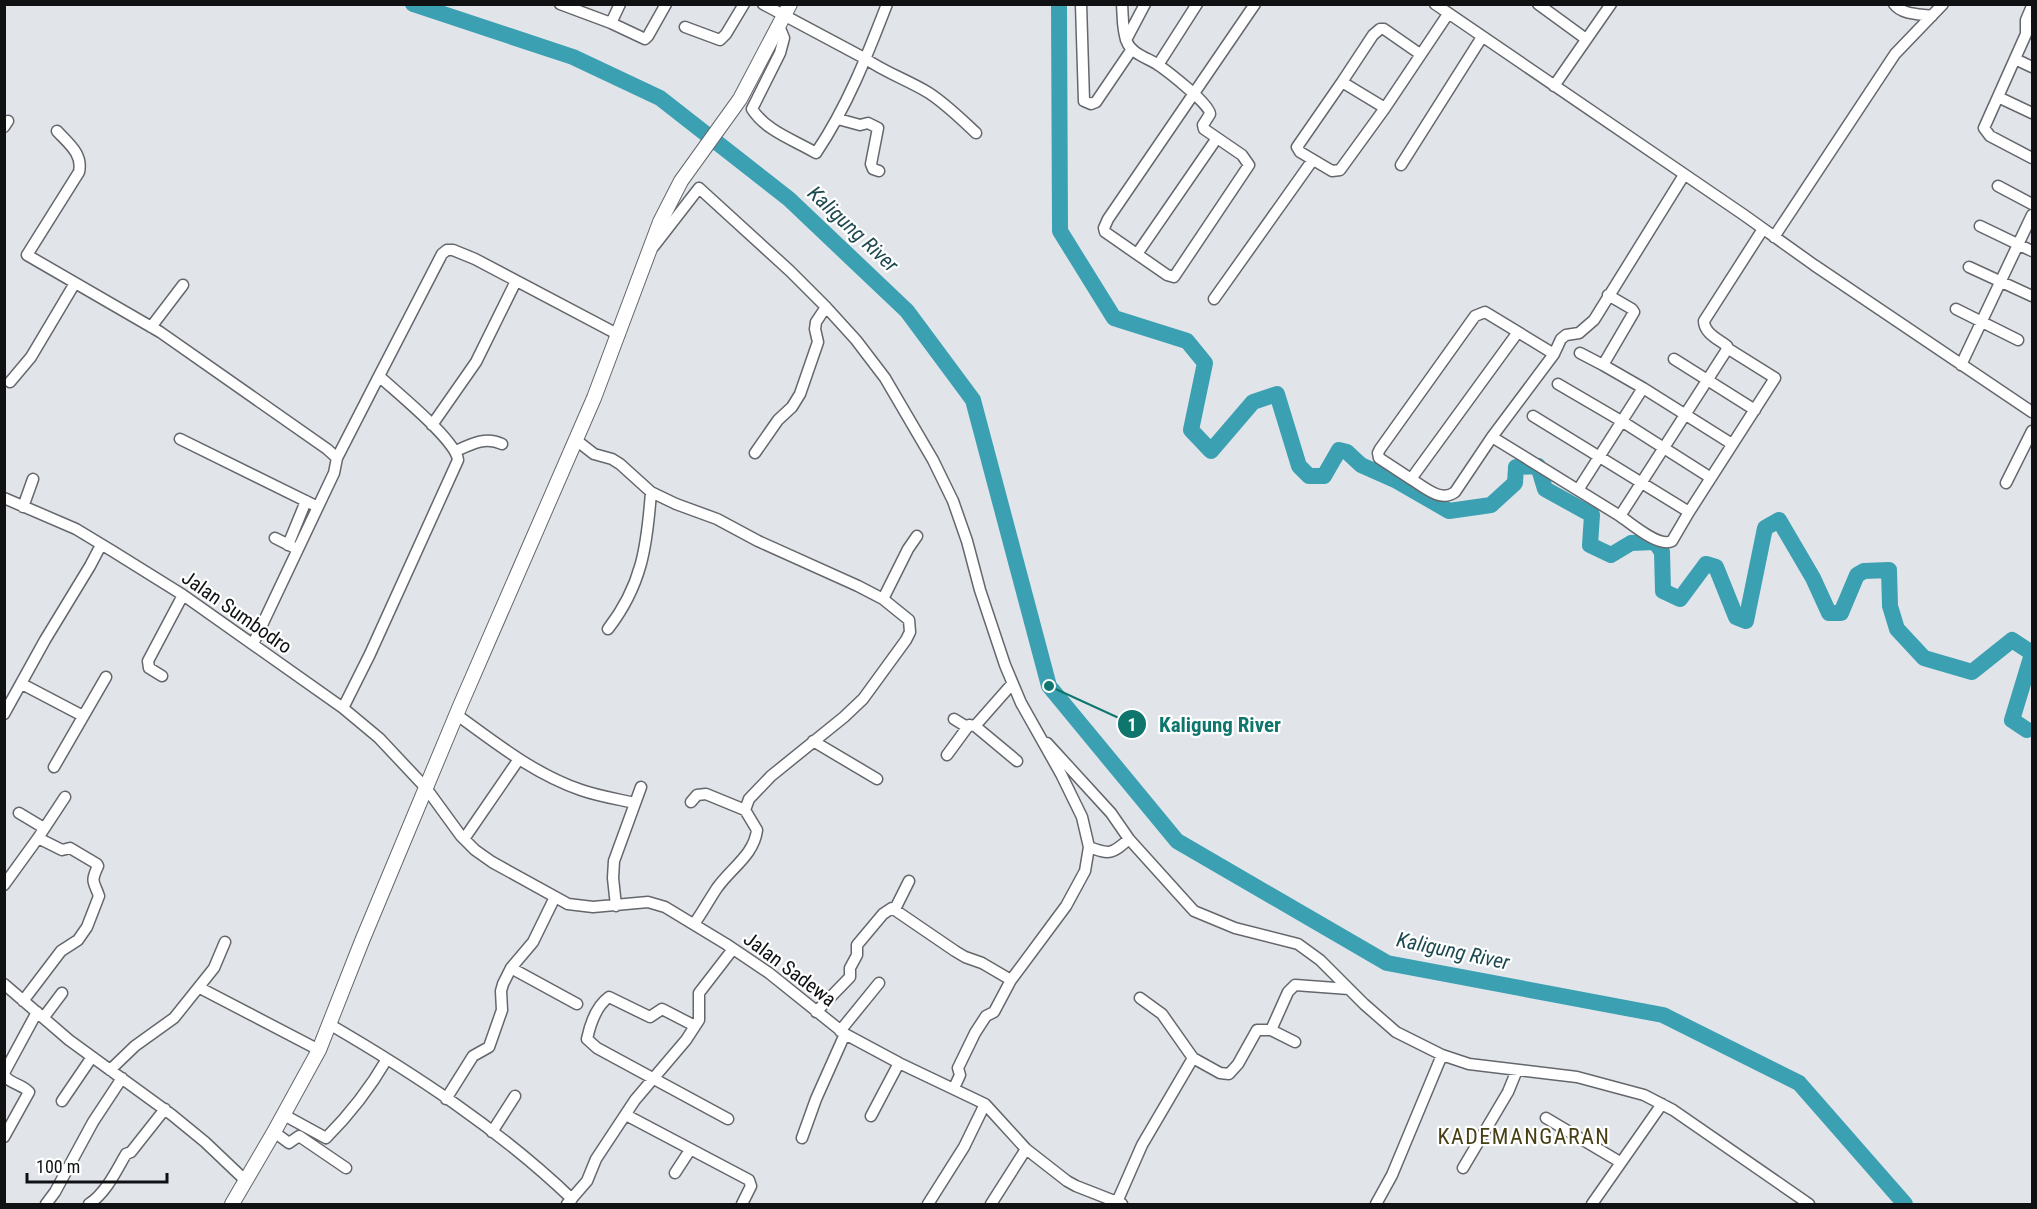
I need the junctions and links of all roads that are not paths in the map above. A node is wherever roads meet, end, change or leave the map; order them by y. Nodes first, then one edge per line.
1 (620, 4) edge
2 (666, 4) edge
3 (744, 4) edge
4 (763, 4) edge
5 (887, 4) edge
6 (1081, 4) edge
7 (1122, 4) edge
8 (1145, 4) edge
9 (1197, 4) edge
10 (1255, 4) edge
11 (1435, 4) edge
12 (1538, 4) edge
13 (1611, 4) edge
14 (1894, 4) edge
15 (1943, 4) edge
16 (565, 5) edge
17 (2032, 6) edge
18 (1448, 14) junction
19 (785, 16) edge
20 (1932, 16) junction
21 (2030, 21) edge
22 (610, 23) junction
23 (685, 27) dead end
24 (1482, 37) junction
25 (1586, 39) junction
26 (1129, 44) junction
27 (1420, 54) junction
28 (2015, 58) junction
29 (866, 59) junction
30 (1158, 65) junction
31 (2032, 67) edge
32 (1342, 82) junction
33 (1554, 86) junction
34 (1194, 94) junction
35 (1998, 97) junction
36 (1385, 108) junction
37 (2032, 113) edge
38 (838, 119) junction
39 (57, 131) dead end
40 (976, 133) dead end
41 (1217, 138) junction
42 (2032, 158) edge
43 (1312, 160) junction
44 (1401, 165) dead end
45 (879, 171) dead end
46 (1684, 175) junction
47 (1998, 186) dead end
48 (2032, 204) edge
49 (2032, 215) edge
50 (1980, 226) dead end
51 (1763, 229) junction
52 (1774, 237) junction
53 (2019, 244) junction
54 (650, 251) junction
55 (2032, 251) edge
56 (1137, 254) junction
57 (1969, 267) dead end
58 (516, 281) junction
59 (2001, 281) junction
60 (75, 283) junction
61 (183, 285) dead end
62 (1608, 295) junction
63 (2032, 296) edge
64 (1214, 299) dead end
65 (826, 307) junction
66 (1956, 309) dead end
67 (1982, 322) junction
68 (151, 327) junction
69 (1518, 332) junction
70 (619, 335) junction
71 (2018, 340) dead end
72 (1727, 348) junction
73 (1580, 353) dead end
74 (1554, 354) junction
75 (1674, 359) dead end
76 (1604, 365) junction
77 (1961, 365) junction
78 (379, 376) junction
79 (1708, 380) junction
80 (10, 382) dead end
81 (1558, 384) dead end
82 (1643, 388) junction
83 (1755, 410) junction
84 (2032, 412) edge
85 (1686, 414) junction
86 (1533, 417) dead end
87 (1623, 422) junction
88 (432, 426) junction
89 (2032, 431) edge
90 (1492, 437) junction
91 (180, 439) dead end
92 (576, 440) junction
93 (502, 444) dead end
94 (1732, 444) junction
95 (1663, 447) junction
96 (456, 451) junction
97 (755, 453) dead end
98 (337, 458) junction
99 (1598, 458) junction
100 (1711, 478) junction
101 (33, 479) dead end
102 (1411, 479) junction
103 (1641, 483) junction
104 (2006, 483) dead end
105 (1578, 490) junction
106 (651, 492) junction
107 (4, 498) edge
108 (306, 501) junction
109 (23, 507) junction
110 (318, 507) junction
111 (1689, 512) junction
112 (1620, 516) junction
113 (916, 537) dead end
114 (275, 538) dead end
115 (101, 545) junction
116 (293, 548) junction
117 (183, 595) junction
118 (883, 599) junction
119 (608, 629) dead end
120 (253, 644) junction
121 (162, 676) dead end
122 (106, 677) dead end
123 (22, 684) junction
124 (1012, 684) junction
125 (343, 708) junction
126 (4, 714) edge
127 (457, 715) junction
128 (83, 716) junction
129 (954, 719) dead end
130 (971, 726) junction
131 (1038, 735) junction
132 (813, 741) junction
133 (947, 755) dead end
134 (519, 759) junction
135 (1017, 761) dead end
136 (54, 767) dead end
137 (877, 779) dead end
138 (641, 787) dead end
139 (429, 792) junction
140 (65, 797) dead end
141 (691, 802) dead end
142 (635, 803) junction
143 (745, 810) junction
144 (20, 813) dead end
145 (41, 833) junction
146 (464, 838) junction
147 (1129, 838) junction
148 (1089, 847) junction
149 (909, 881) dead end
150 (4, 885) edge
151 (555, 897) junction
152 (615, 898) junction
153 (895, 909) junction
154 (698, 919) junction
155 (225, 942) dead end
156 (733, 949) junction
157 (511, 968) junction
158 (1011, 980) junction
159 (879, 983) dead end
160 (4, 984) edge
161 (200, 988) junction
162 (1349, 989) junction
163 (62, 993) dead end
164 (1140, 998) dead end
165 (23, 1000) junction
166 (577, 1004) dead end
167 (820, 1007) junction
168 (41, 1015) junction
169 (329, 1024) junction
170 (695, 1026) junction
171 (843, 1029) junction
172 (1271, 1030) junction
173 (1295, 1042) dead end
174 (318, 1050) junction
175 (1442, 1055) junction
176 (92, 1057) junction
177 (1193, 1058) junction
178 (387, 1059) junction
179 (899, 1063) junction
180 (110, 1070) junction
181 (1517, 1070) junction
182 (4, 1074) edge
183 (122, 1078) junction
184 (653, 1078) junction
185 (955, 1085) junction
186 (515, 1096) dead end
187 (446, 1099) junction
188 (62, 1101) dead end
189 (985, 1104) junction
190 (1662, 1104) junction
191 (165, 1109) junction
192 (284, 1115) junction
193 (626, 1115) junction
194 (871, 1116) dead end
195 (1546, 1118) dead end
196 (728, 1119) dead end
197 (274, 1132) junction
198 (492, 1132) junction
199 (4, 1137) edge
200 (802, 1138) dead end
201 (1026, 1149) junction
202 (690, 1150) junction
203 (1620, 1162) junction
204 (346, 1168) dead end
205 (1463, 1168) dead end
206 (675, 1173) dead end
207 (246, 1182) junction
208 (1117, 1199) edge
209 (569, 1202) edge
210 (47, 1204) edge
211 (89, 1204) edge
212 (232, 1204) edge
213 (742, 1204) edge
214 (927, 1204) edge
215 (991, 1204) edge
216 (1376, 1204) edge
217 (1592, 1204) edge
218 (1809, 1204) edge

1 - 22 street
2 - 22 street
3 - 23 street
4 - 19 street
5 - 29 street
6 - 26 street
7 - 26 street
8 - 26 street
9 - 30 street
10 - 34 street
11 - 18 street
12 - 25 street
13 - 25 street
14 - 20 street
15 - 20 street
16 - 22 street
17 - 21 street
18 - 24 street
18 - 27 street
19 - 29 street
19 - 38 street
19 - 54 main road
20 - 52 street
21 - 28 street
24 - 33 street
24 - 44 street
25 - 33 street
26 - 30 street
27 - 32 street
27 - 36 street
28 - 31 street
28 - 35 street
29 - 38 street
29 - 40 street
30 - 34 street
32 - 36 street
32 - 43 street
33 - 46 street
34 - 41 street
34 - 56 street
35 - 37 street
35 - 42 street
36 - 43 street
38 - 45 street
39 - 60 street
41 - 56 street
41 - 56 street
43 - 64 street
46 - 51 street
46 - 62 street
47 - 48 street
49 - 53 street
50 - 53 street
51 - 52 street
51 - 72 street
52 - 77 street
53 - 55 street
53 - 59 street
54 - 65 street
54 - 70 main road
57 - 59 street
58 - 70 street
58 - 78 street
58 - 88 street
59 - 63 street
59 - 67 street
60 - 68 street
60 - 80 street
61 - 68 street
62 - 74 street
62 - 76 street
65 - 97 street
65 - 124 street
66 - 67 street
67 - 71 street
67 - 77 street
68 - 98 street
69 - 74 street
69 - 102 street
69 - 102 street
70 - 92 main road
72 - 79 street
72 - 83 street
73 - 76 street
74 - 90 street
75 - 79 street
76 - 82 street
77 - 84 street
78 - 88 street
78 - 98 street
79 - 83 street
79 - 85 street
81 - 87 street
82 - 85 street
82 - 87 street
83 - 94 street
85 - 94 street
85 - 95 street
86 - 99 street
87 - 95 street
87 - 99 street
88 - 96 street
89 - 104 street
90 - 102 street
90 - 105 street
91 - 108 street
92 - 106 street
92 - 127 main road
93 - 96 street
94 - 100 street
95 - 100 street
95 - 103 street
96 - 125 street
98 - 110 street
99 - 103 street
99 - 105 street
100 - 111 street
101 - 109 street
103 - 111 street
103 - 112 street
105 - 112 street
106 - 118 street
106 - 119 street
107 - 109 street, Jalan Sumbodro
108 - 110 street
108 - 116 street
109 - 115 street, Jalan Sumbodro
110 - 116 street
111 - 112 street
113 - 118 street
114 - 116 street
115 - 117 street, Jalan Sumbodro
115 - 123 street
116 - 120 street
117 - 120 street, Jalan Sumbodro
117 - 121 street
118 - 132 street
120 - 125 street, Jalan Sumbodro
122 - 128 street
123 - 126 street
123 - 128 street
124 - 130 street
124 - 131 street
125 - 139 street, Jalan Sumbodro
127 - 134 street
127 - 139 main road
128 - 136 street
129 - 130 street
130 - 133 street
130 - 135 street
131 - 147 street
131 - 148 street
132 - 137 street
132 - 143 street
134 - 142 street
134 - 146 street
138 - 142 street
139 - 146 street, Jalan Sadewa
139 - 169 main road
140 - 145 street
141 - 143 street
142 - 152 street
143 - 154 street
144 - 145 street
145 - 150 street
145 - 165 street
146 - 151 street, Jalan Sadewa
147 - 148 street
147 - 162 street
148 - 158 street
149 - 153 street
151 - 152 street, Jalan Sadewa
151 - 157 street
152 - 154 street, Jalan Sadewa
153 - 158 street
153 - 167 street
154 - 156 street, Jalan Sadewa
155 - 161 street
156 - 167 street, Jalan Sadewa
156 - 170 street
157 - 166 street
157 - 187 street
158 - 185 street
159 - 171 street
160 - 165 street
161 - 174 street
161 - 180 street
162 - 172 street
162 - 175 street
163 - 168 street
164 - 177 street
165 - 168 street
167 - 171 street, Jalan Sadewa
168 - 176 street
168 - 182 street
169 - 174 main road
169 - 178 street
170 - 184 street
170 - 184 street
171 - 179 street, Jalan Sadewa
171 - 200 street
172 - 173 street
172 - 177 street
174 - 192 main road
175 - 181 street
175 - 216 street
176 - 180 street
176 - 188 street
177 - 208 street
178 - 187 street
178 - 192 street
179 - 185 street, Jalan Sadewa
179 - 194 street
180 - 183 street
181 - 190 street
181 - 205 street
182 - 199 street
183 - 191 street
183 - 210 street
184 - 193 street
184 - 196 street
185 - 189 street, Jalan Sadewa
186 - 198 street
187 - 198 street
189 - 201 street, Jalan Sadewa
189 - 214 street
190 - 203 street
190 - 218 street
191 - 207 street
191 - 211 street
192 - 197 main road
193 - 202 street
193 - 209 street
195 - 203 street
197 - 204 street
197 - 207 main road
198 - 209 street
201 - 208 street, Jalan Sadewa
201 - 215 street
202 - 206 street
202 - 213 street
203 - 217 street
207 - 212 main road

